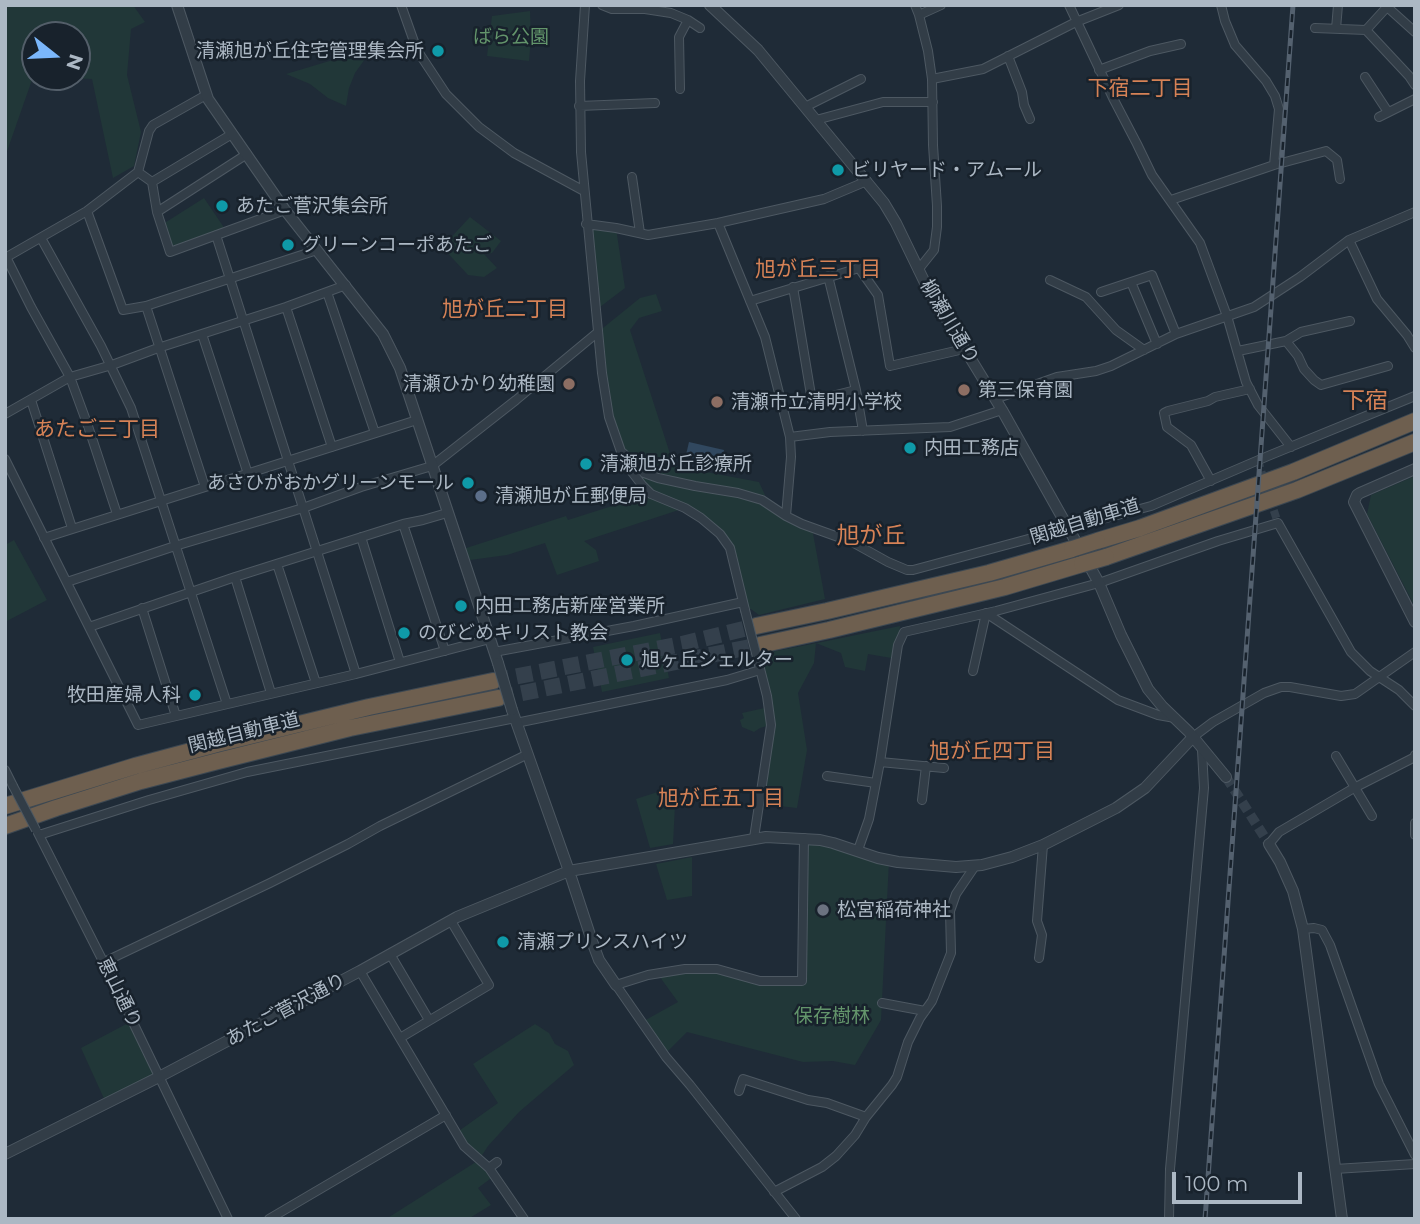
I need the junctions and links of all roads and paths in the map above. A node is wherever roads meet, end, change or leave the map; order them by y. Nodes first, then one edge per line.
1 (177, 5) edge
2 (401, 5) edge
3 (585, 5) edge
4 (602, 5) edge
5 (710, 5) edge
6 (915, 5) edge
7 (941, 5) edge
8 (1069, 5) edge
9 (1119, 5) edge
10 (1221, 5) edge
11 (1338, 5) edge
12 (1386, 6) edge
13 (919, 15) junction
14 (688, 20) junction
15 (1076, 22) junction
16 (700, 28) dead end
17 (1315, 28) dead end
18 (1336, 29) junction
19 (1366, 30) junction
20 (1415, 32) edge
21 (1181, 44) dead end
22 (1008, 56) junction
23 (1099, 70) junction
24 (1365, 77) dead end
25 (861, 79) dead end
26 (932, 79) junction
27 (1415, 85) edge
28 (680, 89) dead end
29 (206, 95) junction
30 (1415, 99) edge
31 (933, 102) junction
32 (655, 103) dead end
33 (579, 106) junction
34 (805, 107) junction
35 (1388, 113) junction
36 (1379, 117) dead end
37 (1030, 119) dead end
38 (816, 120) junction
39 (232, 134) junction
40 (247, 154) junction
41 (1274, 165) junction
42 (138, 172) junction
43 (632, 177) dead end
44 (1340, 179) dead end
45 (867, 181) junction
46 (152, 182) junction
47 (584, 191) junction
48 (1171, 200) junction
49 (285, 210) junction
50 (87, 211) junction
51 (157, 212) junction
52 (1415, 212) edge
53 (718, 223) junction
54 (586, 224) junction
55 (640, 233) junction
56 (216, 236) junction
57 (41, 238) junction
58 (1349, 240) junction
59 (317, 250) junction
60 (6, 257) edge
61 (918, 270) junction
62 (828, 276) junction
63 (230, 279) junction
64 (1050, 280) dead end
65 (1131, 282) junction
66 (346, 285) junction
67 (793, 286) junction
68 (327, 292) junction
69 (1101, 292) dead end
70 (750, 301) junction
71 (146, 306) junction
72 (286, 307) junction
73 (1227, 316) junction
74 (244, 320) junction
75 (1350, 321) dead end
76 (598, 332) junction
77 (202, 334) junction
78 (1176, 334) junction
79 (1286, 341) junction
80 (1157, 344) junction
81 (158, 348) junction
82 (1415, 348) edge
83 (964, 349) junction
84 (1144, 350) junction
85 (1238, 352) junction
86 (112, 365) junction
87 (1388, 366) dead end
88 (70, 377) junction
89 (1250, 389) junction
90 (856, 390) junction
91 (1415, 396) edge
92 (995, 399) junction
93 (31, 400) junction
94 (1002, 410) junction
95 (5, 414) edge
96 (418, 420) junction
97 (1415, 421) edge
98 (863, 432) junction
99 (375, 433) junction
100 (790, 437) junction
101 (1415, 442) edge
102 (332, 447) junction
103 (1291, 447) junction
104 (620, 451) junction
105 (5, 459) edge
106 (288, 461) junction
107 (432, 466) junction
108 (1415, 469) edge
109 (248, 474) junction
110 (1211, 481) junction
111 (205, 487) junction
112 (161, 499) junction
113 (303, 508) junction
114 (447, 513) junction
115 (117, 514) junction
116 (786, 516) junction
117 (403, 524) junction
118 (72, 528) junction
119 (1068, 528) junction
120 (360, 537) junction
121 (44, 538) junction
122 (175, 546) junction
123 (318, 551) junction
124 (277, 564) junction
125 (235, 577) junction
126 (67, 582) junction
127 (1099, 583) junction
128 (191, 592) junction
129 (744, 606) junction
130 (142, 608) junction
131 (986, 613) junction
132 (1415, 622) edge
133 (756, 626) tunnel mouth
134 (89, 627) junction
135 (490, 639) junction
136 (445, 651) junction
137 (758, 651) junction
138 (1415, 652) edge
139 (496, 657) junction
140 (400, 662) junction
141 (760, 670) junction
142 (973, 671) dead end
143 (356, 674) junction
144 (1381, 678) junction
145 (493, 681) tunnel mouth
146 (316, 683) junction
147 (271, 693) junction
148 (498, 698) tunnel mouth
149 (228, 704) junction
150 (1415, 706) edge
151 (176, 716) junction
152 (514, 717) junction
153 (1175, 718) junction
154 (1194, 737) junction
155 (1202, 750) junction
156 (528, 754) junction
157 (1336, 756) dead end
158 (1415, 756) edge
159 (880, 762) junction
160 (926, 766) junction
161 (944, 768) dead end
162 (5, 770) edge
163 (827, 776) dead end
164 (1226, 778) tunnel mouth
165 (9, 782) edge
166 (876, 783) junction
167 (1356, 788) junction
168 (922, 800) dead end
169 (5, 806) edge
170 (1372, 816) dead end
171 (1415, 823) edge
172 (5, 826) edge
173 (38, 833) junction
174 (1415, 835) edge
175 (754, 838) junction
176 (804, 838) junction
177 (1269, 844) joint
178 (1043, 845) junction
179 (858, 850) junction
180 (975, 866) junction
181 (569, 871) junction
182 (451, 921) junction
183 (1303, 929) junction
184 (390, 954) junction
185 (1039, 958) dead end
186 (104, 961) junction
187 (360, 971) junction
188 (617, 985) junction
189 (882, 1003) dead end
190 (925, 1011) junction
191 (429, 1020) junction
192 (400, 1038) junction
193 (159, 1077) junction
194 (739, 1091) dead end
195 (446, 1115) junction
196 (866, 1117) junction
197 (5, 1154) edge
198 (1415, 1155) edge
199 (497, 1162) dead end
200 (1415, 1164) edge
201 (489, 1168) junction
202 (1335, 1169) junction
203 (774, 1192) junction
204 (228, 1219) edge
205 (269, 1219) edge
206 (524, 1219) edge
207 (796, 1219) edge
208 (1169, 1219) edge
209 (1342, 1219) edge

1 - 29 street
2 - 47 street
3 - 33 street
4 - 14 street
5 - 34 street, 柳瀬川通り
6 - 13 street
7 - 13 street
8 - 15 street
9 - 15 street
10 - 41 street
11 - 18 street
12 - 19 street
12 - 20 street
13 - 26 street
14 - 16 street
14 - 28 street
15 - 22 street
15 - 23 street
17 - 18 street
18 - 19 street
19 - 27 street
21 - 23 street
22 - 26 street
22 - 37 street
23 - 48 street
24 - 35 street
25 - 34 street
26 - 31 street
29 - 39 street
29 - 42 street
30 - 35 street
31 - 38 street
31 - 61 street
32 - 33 street
33 - 47 street
34 - 38 street, 柳瀬川通り
35 - 36 street
38 - 45 street, 柳瀬川通り
39 - 40 street
39 - 46 street
40 - 49 street
40 - 51 street
41 - 44 street
41 - 48 street
42 - 46 street
42 - 50 street
43 - 55 street
45 - 53 street
45 - 61 street, 柳瀬川通り
46 - 51 street
47 - 54 street
48 - 73 street
49 - 56 street
49 - 59 street
50 - 57 street
50 - 71 street
51 - 56 street
52 - 58 street
53 - 55 street
53 - 70 street
54 - 55 street
54 - 76 street
56 - 63 street
57 - 60 street
57 - 86 street
58 - 73 street
58 - 82 street
59 - 63 street
59 - 66 street
60 - 88 street
61 - 83 street, 柳瀬川通り
62 - 67 street
62 - 83 street
62 - 90 street
63 - 71 street
63 - 74 street
64 - 84 street
65 - 69 street
65 - 78 street
65 - 80 street
66 - 68 street
66 - 96 street
67 - 70 street
67 - 90 street
68 - 72 street
68 - 99 street
70 - 100 street
71 - 81 street
72 - 74 street
72 - 102 street
73 - 78 street
73 - 85 street
74 - 77 street
74 - 106 street
75 - 79 street
76 - 104 street
76 - 107 street
77 - 81 street
77 - 109 street
78 - 80 street
79 - 85 street
79 - 87 street
80 - 84 street
81 - 86 street
81 - 111 street
83 - 92 street, 柳瀬川通り
84 - 92 street
85 - 89 street
86 - 88 street
86 - 112 street
88 - 93 street
88 - 115 street
89 - 103 street
89 - 110 street
90 - 98 street
91 - 103 street
92 - 94 street, 柳瀬川通り
93 - 95 street
93 - 118 street
94 - 98 street
94 - 119 street, 柳瀬川通り
96 - 99 street
96 - 107 street
97 - 133 highway, 関越自動車道, bridge
98 - 100 street
99 - 102 street
100 - 116 street
101 - 137 highway, 関越自動車道, bridge
102 - 106 street
103 - 110 street
104 - 116 street
104 - 129 street
105 - 121 street
106 - 109 street
106 - 113 street
107 - 113 street
107 - 114 street
108 - 132 street
109 - 111 street
110 - 119 street
111 - 112 street
112 - 115 street
112 - 122 street
113 - 122 street
113 - 123 street
114 - 117 street
114 - 135 street
115 - 118 street
116 - 119 street
117 - 120 street
117 - 136 street
118 - 121 street
119 - 127 street, 柳瀬川通り
120 - 123 street
120 - 140 street
121 - 126 street
122 - 126 street
122 - 128 street
123 - 124 street
123 - 143 street
124 - 125 street
124 - 146 street
125 - 128 street
125 - 147 street
126 - 134 street
127 - 131 street
127 - 144 street
127 - 153 street, 柳瀬川通り
128 - 130 street
128 - 149 street
129 - 137 street, bridge
129 - 139 street
130 - 134 street
130 - 151 street
131 - 142 street
131 - 153 street
131 - 159 street
134 - 151 street
135 - 136 street
135 - 139 street
136 - 140 street
137 - 141 street
138 - 144 street
139 - 152 street, bridge
140 - 143 street
141 - 152 street
141 - 175 street
143 - 146 street
144 - 150 street
144 - 154 street
145 - 169 highway, 関越自動車道
146 - 147 street
147 - 149 street
148 - 172 highway, 関越自動車道
149 - 151 street
152 - 156 street
152 - 173 street
153 - 154 street, 柳瀬川通り
154 - 155 street, 柳瀬川通り
154 - 178 street, あたご菅沢通り
155 - 164 street, 柳瀬川通り
155 - 208 street
156 - 181 street
156 - 186 street
157 - 167 street
158 - 167 street
159 - 160 street
159 - 166 street
160 - 161 street
160 - 168 street
162 - 165 street, 恵山通り
163 - 166 street
165 - 173 street, 恵山通り, bridge
166 - 179 street
167 - 170 street
167 - 177 street
171 - 174 street
173 - 186 street, 恵山通り
175 - 176 street, あたご菅沢通り
175 - 181 street, あたご菅沢通り
176 - 179 street, あたご菅沢通り
176 - 188 street
177 - 183 street
178 - 180 street, あたご菅沢通り
178 - 185 street
179 - 180 street, あたご菅沢通り
180 - 190 street
181 - 182 street, あたご菅沢通り
181 - 188 street
182 - 184 street, あたご菅沢通り
182 - 191 street
183 - 198 street
183 - 202 street
184 - 187 street, あたご菅沢通り
184 - 191 street
186 - 193 street, 恵山通り
187 - 192 street
187 - 193 street, あたご菅沢通り
188 - 203 street
189 - 190 street
190 - 196 street
191 - 192 street
192 - 195 street
193 - 197 street, あたご菅沢通り
193 - 204 street, 恵山通り
194 - 196 street
195 - 201 street
195 - 205 street
196 - 203 street
199 - 201 street
200 - 202 street
201 - 206 street
202 - 209 street
203 - 207 street

